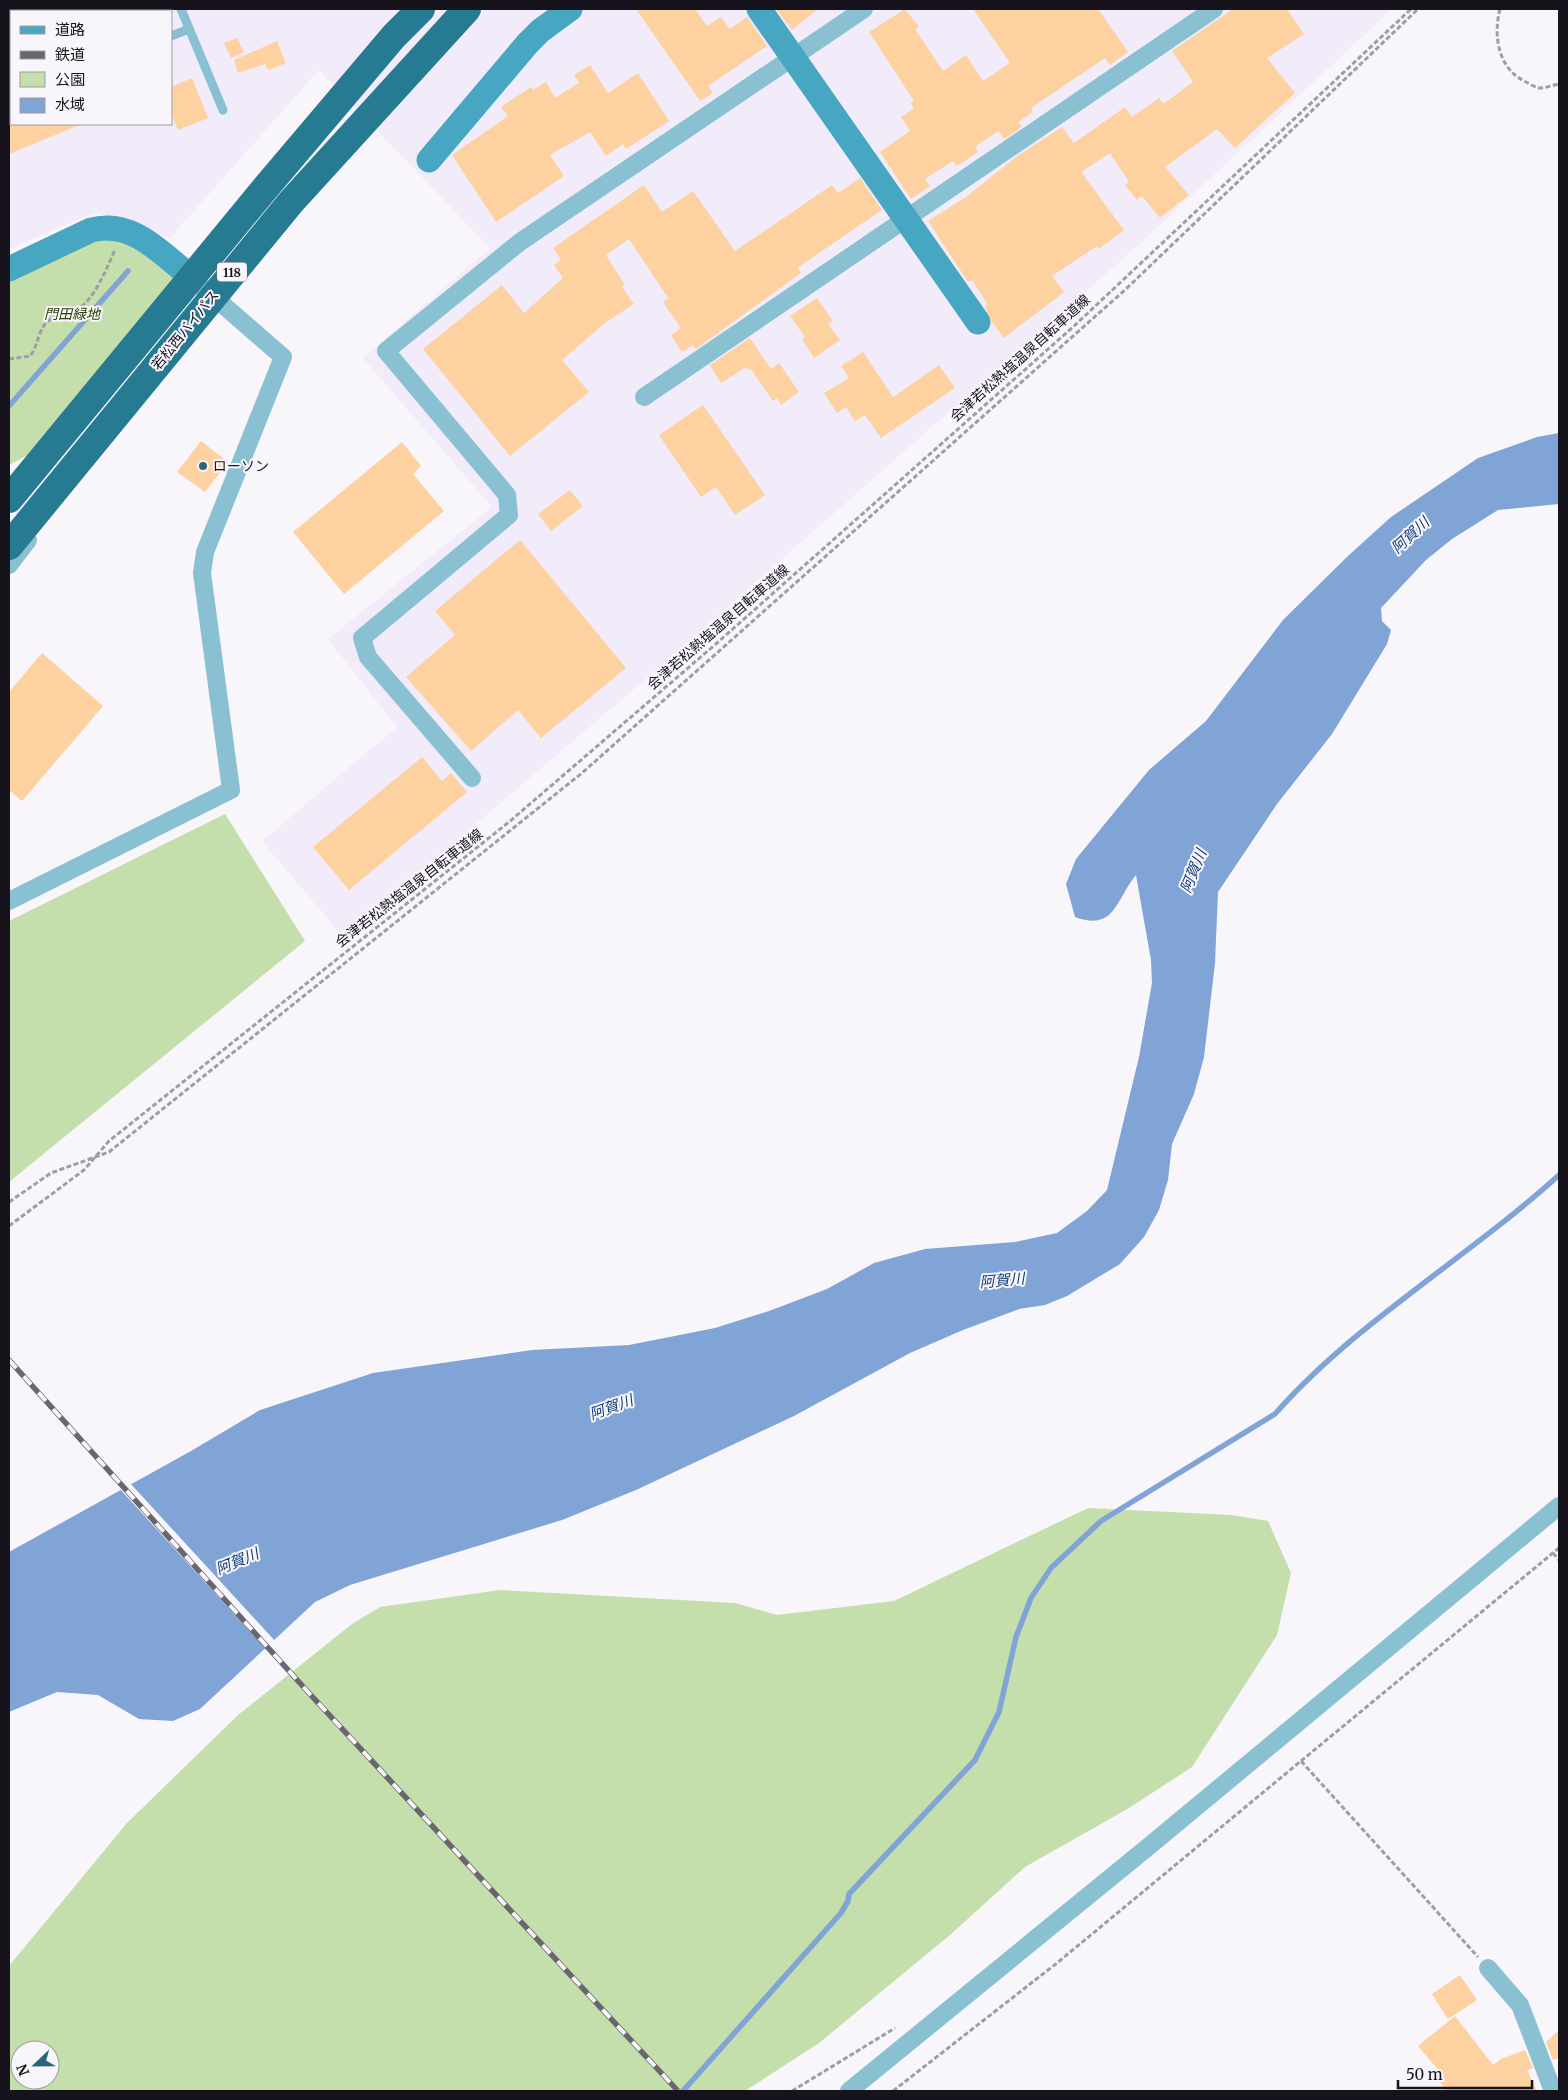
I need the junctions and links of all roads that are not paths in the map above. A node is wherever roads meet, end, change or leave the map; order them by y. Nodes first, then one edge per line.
1 (181, 9) edge
2 (421, 9) edge
3 (467, 9) edge
4 (570, 9) edge
5 (759, 9) edge
6 (864, 9) edge
7 (1214, 9) edge
8 (189, 29) junction
9 (172, 36) edge
10 (792, 58) junction
11 (222, 110) dead end
12 (430, 160) dead end
13 (906, 219) junction
14 (9, 269) edge
15 (190, 277) junction
16 (211, 297) junction
17 (978, 322) dead end
18 (644, 397) dead end
19 (103, 430) junction
20 (42, 458) junction
21 (9, 479) edge
22 (9, 500) edge
23 (9, 546) edge
24 (9, 565) edge
25 (472, 778) dead end
26 (9, 901) edge
27 (1559, 1506) edge
28 (1488, 1968) road end
29 (849, 2091) edge
30 (1553, 2091) edge

1 - 8 lane
2 - 15 highway, 118
3 - 16 highway, 若松西バイパス / 118
4 - 12 street
5 - 10 street
6 - 10 street
7 - 13 street
8 - 9 lane
8 - 11 lane
10 - 13 street
10 - 25 street
13 - 17 street
13 - 18 street
14 - 15 street
15 - 16 street
15 - 20 highway, 118
16 - 19 highway, 若松西バイパス / 118
16 - 26 street
19 - 23 highway, 若松西バイパス / 118
19 - 24 street
20 - 21 street
20 - 22 highway, 118
27 - 29 street
28 - 30 street

